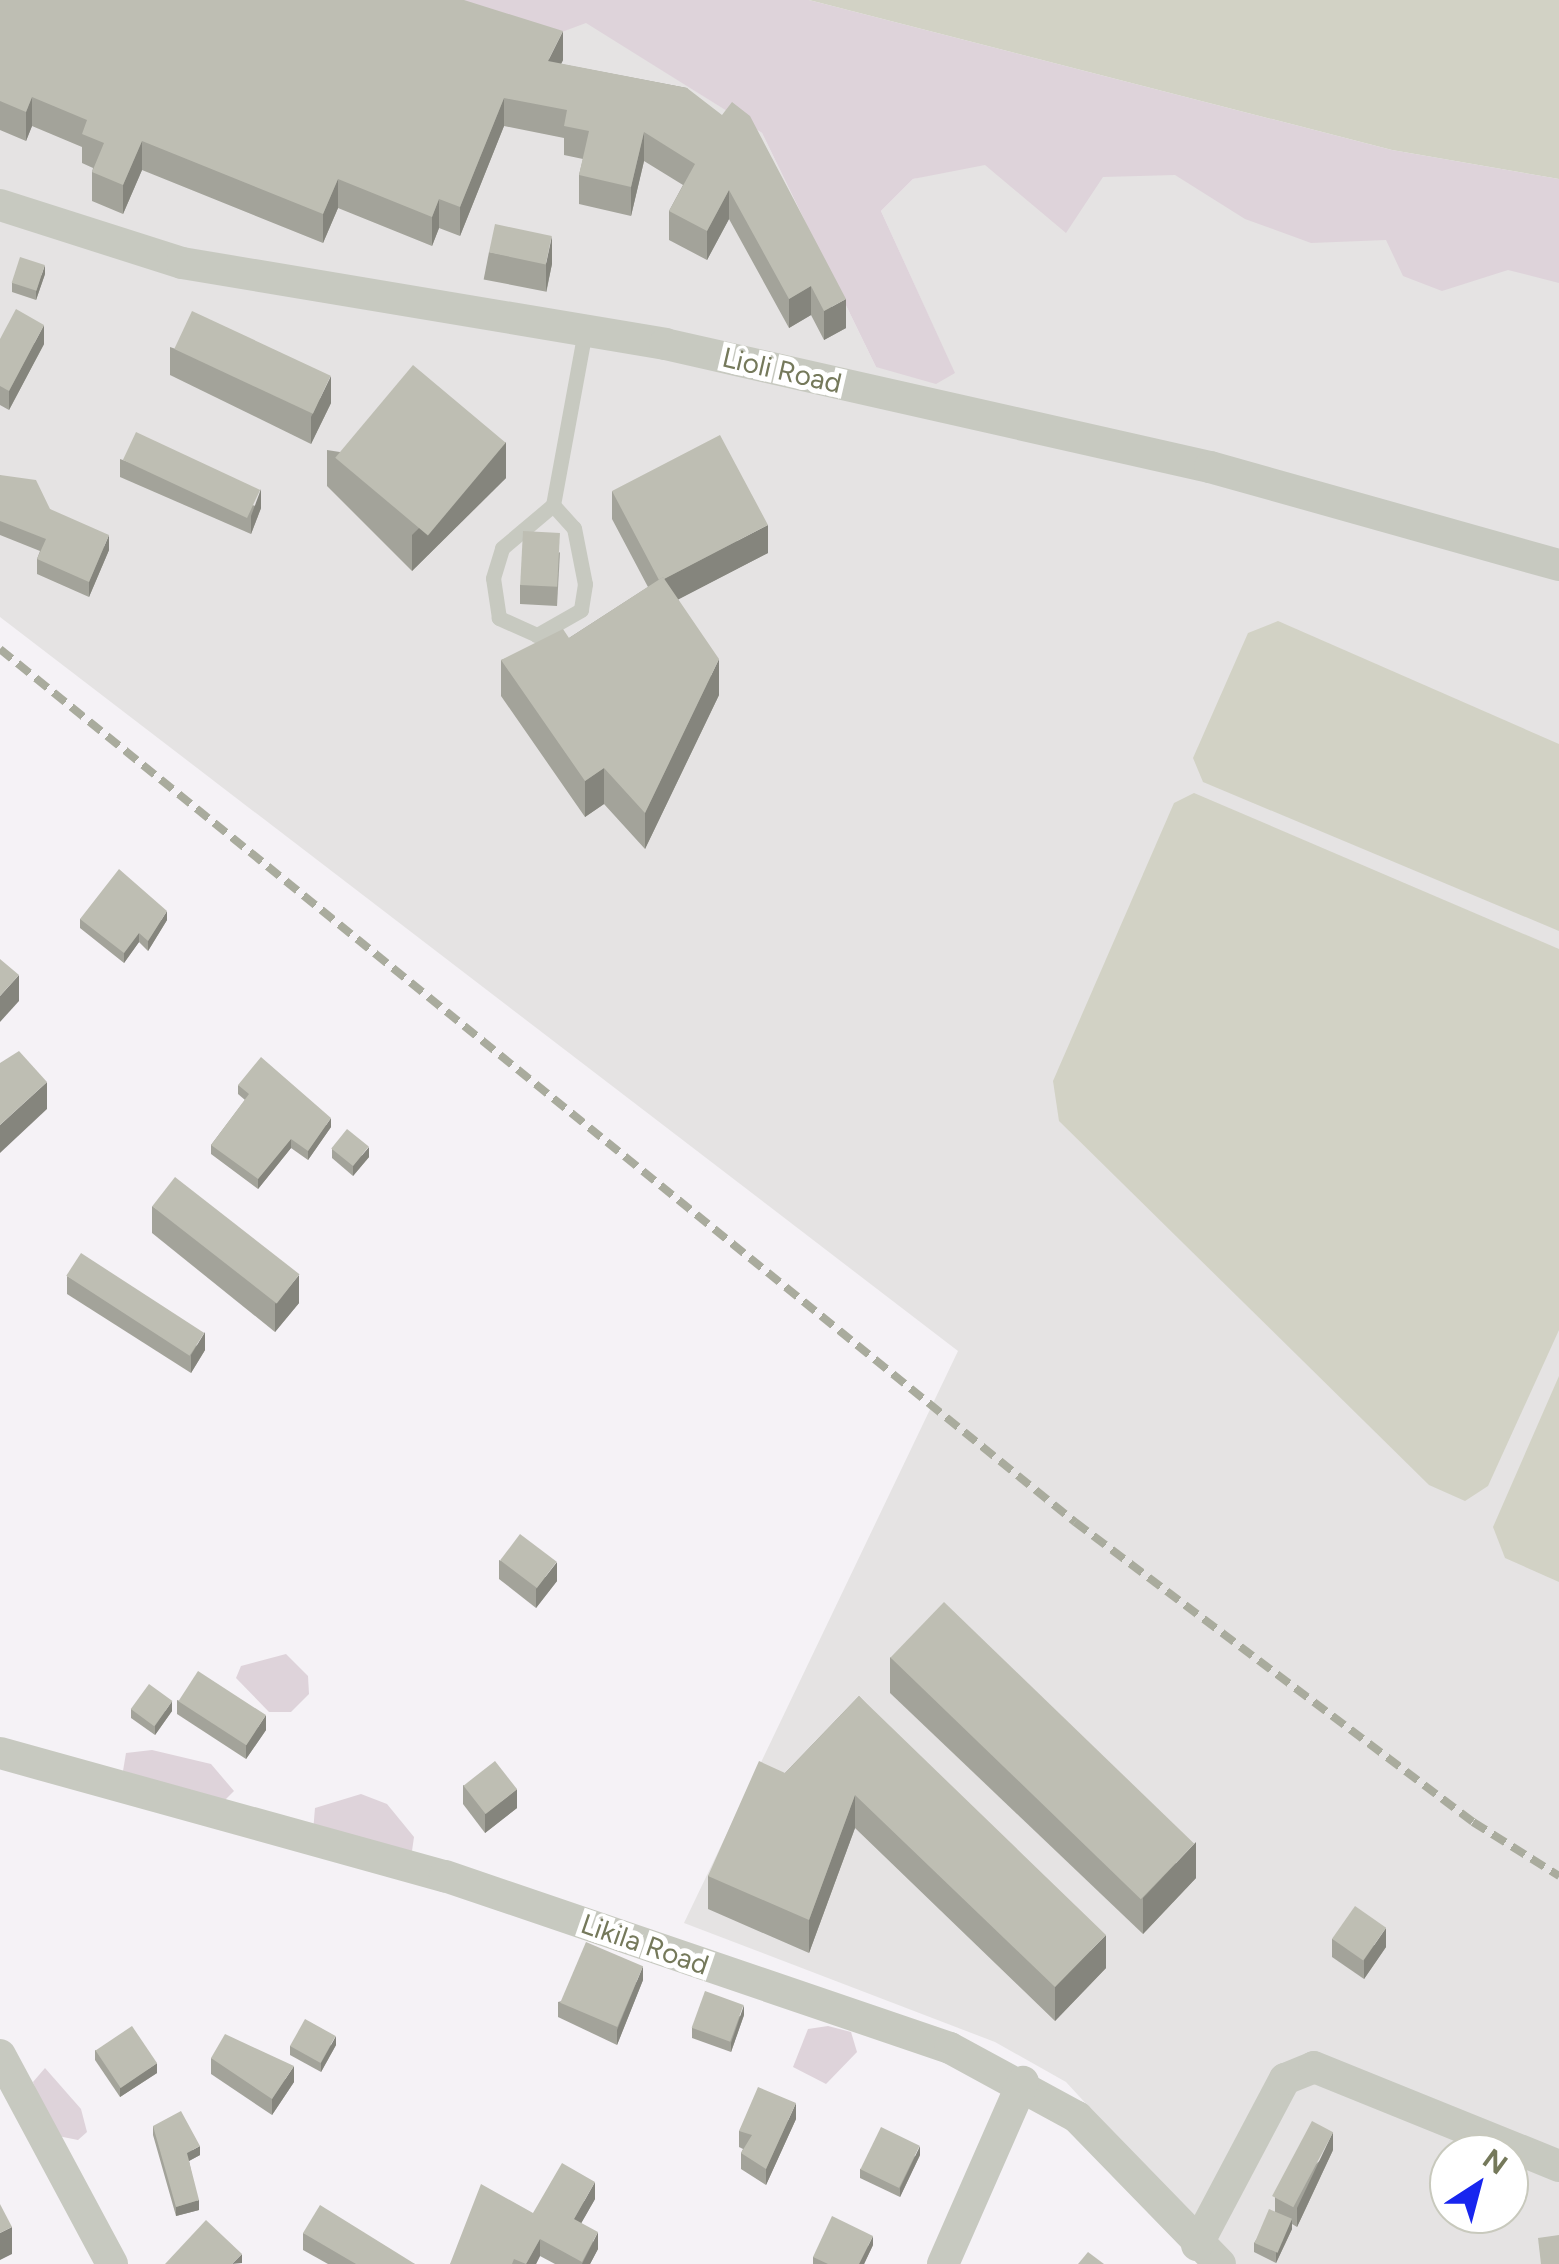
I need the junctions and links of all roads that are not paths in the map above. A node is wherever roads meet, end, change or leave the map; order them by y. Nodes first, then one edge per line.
1 (0, 205) edge
2 (585, 330) junction
3 (553, 505) junction
4 (1559, 565) edge
5 (0, 1753) edge
6 (0, 2054) edge
7 (1023, 2082) junction
8 (1559, 2166) edge
9 (1208, 2255) edge
10 (112, 2264) edge
11 (943, 2264) edge

1 - 2 street, Lioli Road
2 - 3 lane
2 - 4 street, Lioli Road
3 - 3 lane
5 - 7 street, Likila Road
6 - 10 street
7 - 9 street, Likila Road
7 - 11 street
8 - 9 street

